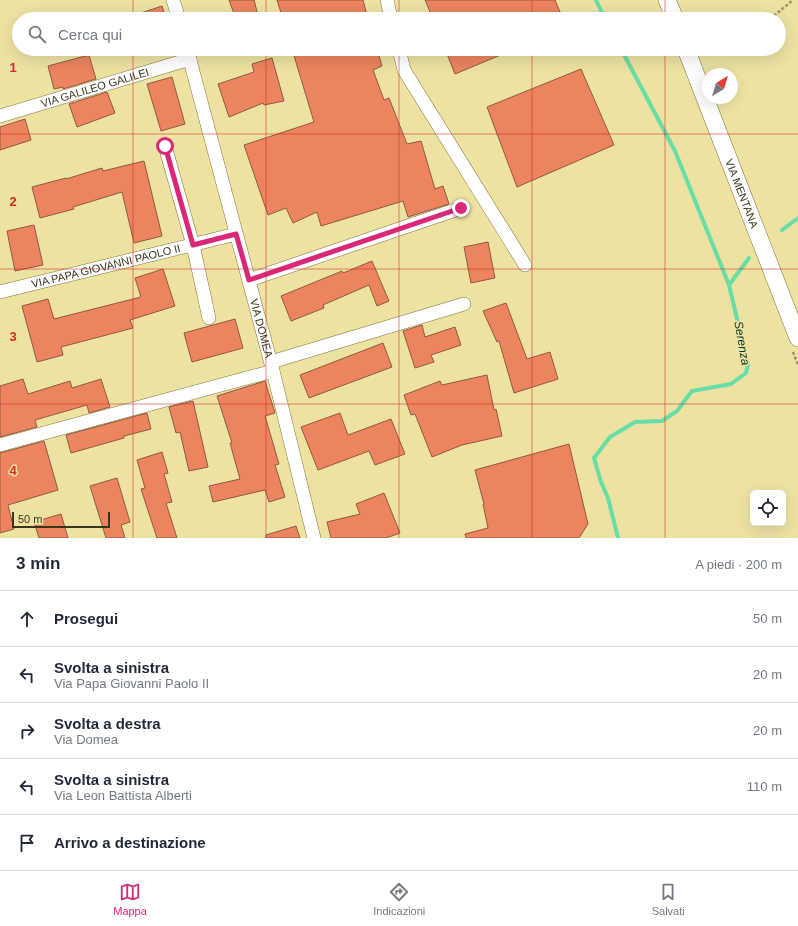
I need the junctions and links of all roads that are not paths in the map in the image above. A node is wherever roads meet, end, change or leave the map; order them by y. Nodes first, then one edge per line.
1 (173, 0) edge
2 (387, 0) edge
3 (667, 0) edge
4 (177, 12) edge
5 (390, 12) edge
6 (672, 12) edge
7 (183, 56) edge
8 (190, 56) edge
9 (401, 56) edge
10 (689, 56) edge
11 (0, 116) edge
12 (165, 146) dead end
13 (461, 208) dead end
14 (236, 234) junction
15 (193, 245) junction
16 (525, 265) dead end
17 (249, 280) junction
18 (0, 292) edge
19 (464, 304) dead end
20 (209, 318) dead end
21 (798, 338) edge
22 (272, 366) junction
23 (0, 445) edge
24 (314, 538) edge

1 - 4 street
2 - 5 street
3 - 6 street
7 - 11 street, VIA GALILEO GALILEI
8 - 14 street, VIA DOMEA
9 - 16 street
10 - 21 street, VIA MENTANA
12 - 15 street
13 - 17 street
14 - 15 street, VIA PAPA GIOVANNI PAOLO II
14 - 17 street, VIA DOMEA
15 - 18 street, VIA PAPA GIOVANNI PAOLO II
15 - 20 street
17 - 22 street, VIA DOMEA
19 - 22 street
22 - 23 street
22 - 24 street, VIA DOMEA

